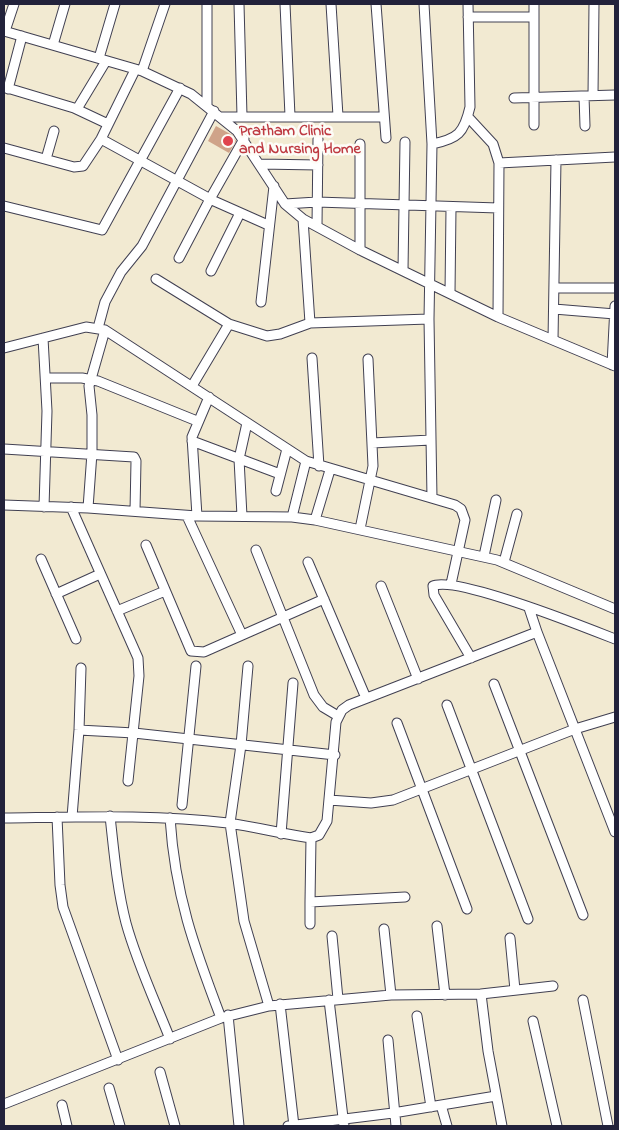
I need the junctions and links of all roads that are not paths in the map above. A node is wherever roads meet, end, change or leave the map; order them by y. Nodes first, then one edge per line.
1 (14, 4) edge
2 (65, 4) edge
3 (115, 4) edge
4 (165, 4) edge
5 (207, 4) edge
6 (239, 4) edge
7 (285, 4) edge
8 (331, 4) edge
9 (376, 4) edge
10 (424, 4) edge
11 (468, 4) edge
12 (534, 4) edge
13 (594, 4) edge
14 (468, 17) junction
15 (534, 17) junction
16 (4, 31) edge
17 (22, 36) junction
18 (54, 45) junction
19 (103, 59) junction
20 (138, 71) junction
21 (6, 88) edge
22 (180, 88) junction
23 (615, 95) edge
24 (589, 96) junction
25 (514, 98) dead end
26 (533, 98) junction
27 (77, 109) junction
28 (214, 111) junction
29 (242, 116) junction
30 (290, 116) junction
31 (338, 116) junction
32 (383, 117) junction
33 (468, 117) junction
34 (108, 124) junction
35 (534, 125) dead end
36 (584, 126) dead end
37 (54, 131) dead end
38 (386, 138) dead end
39 (101, 139) junction
40 (244, 139) junction
41 (318, 139) dead end
42 (405, 142) dead end
43 (360, 144) dead end
44 (432, 144) junction
45 (4, 148) edge
46 (615, 157) edge
47 (46, 159) junction
48 (141, 159) junction
49 (556, 160) junction
50 (499, 162) junction
51 (260, 164) junction
52 (318, 165) junction
53 (177, 180) junction
54 (274, 186) junction
55 (210, 198) junction
56 (317, 202) junction
57 (285, 204) junction
58 (360, 205) junction
59 (4, 206) edge
60 (405, 206) junction
61 (432, 207) junction
62 (451, 208) junction
63 (498, 208) junction
64 (240, 213) junction
65 (303, 219) junction
66 (268, 225) junction
67 (316, 226) junction
68 (360, 250) junction
69 (179, 258) dead end
70 (211, 270) dead end
71 (403, 270) junction
72 (156, 280) dead end
73 (430, 283) junction
74 (555, 288) junction
75 (615, 288) edge
76 (450, 293) junction
77 (261, 302) dead end
78 (615, 306) edge
79 (554, 309) junction
80 (615, 314) edge
81 (498, 317) junction
82 (429, 318) junction
83 (310, 323) junction
84 (229, 324) junction
85 (102, 329) junction
86 (43, 338) junction
87 (553, 340) junction
88 (4, 348) edge
89 (312, 358) dead end
90 (368, 359) dead end
91 (614, 366) edge
92 (46, 378) junction
93 (91, 379) junction
94 (192, 386) junction
95 (208, 397) junction
96 (197, 421) junction
97 (247, 424) junction
98 (431, 440) junction
99 (192, 441) junction
100 (372, 443) junction
101 (4, 448) edge
102 (287, 449) junction
103 (46, 451) junction
104 (92, 453) junction
105 (239, 459) junction
106 (306, 461) junction
107 (319, 466) junction
108 (330, 470) junction
109 (280, 474) junction
110 (372, 482) junction
111 (276, 491) dead end
112 (432, 498) junction
113 (496, 500) dead end
114 (4, 505) edge
115 (44, 506) junction
116 (70, 507) junction
117 (88, 508) junction
118 (135, 511) junction
119 (517, 514) dead end
120 (187, 516) junction
121 (197, 516) junction
122 (242, 516) junction
123 (292, 517) junction
124 (314, 520) junction
125 (360, 529) junction
126 (146, 545) dead end
127 (256, 550) dead end
128 (459, 550) junction
129 (484, 556) junction
130 (41, 559) dead end
131 (308, 562) dead end
132 (504, 562) junction
133 (100, 574) junction
134 (451, 584) junction
135 (381, 586) dead end
136 (165, 591) junction
137 (56, 594) junction
138 (324, 599) junction
139 (530, 608) junction
140 (615, 609) edge
141 (117, 611) junction
142 (283, 617) junction
143 (537, 632) junction
144 (242, 635) junction
145 (76, 639) dead end
146 (615, 639) edge
147 (471, 658) junction
148 (196, 666) dead end
149 (248, 666) dead end
150 (81, 668) dead end
151 (418, 679) junction
152 (293, 683) dead end
153 (494, 684) dead end
154 (366, 698) junction
155 (447, 705) dead end
156 (338, 716) junction
157 (615, 717) edge
158 (397, 723) dead end
159 (575, 729) junction
160 (80, 730) junction
161 (134, 733) junction
162 (188, 739) junction
163 (241, 745) junction
164 (288, 749) junction
165 (520, 751) junction
166 (335, 755) junction
167 (471, 771) junction
168 (128, 781) dead end
169 (423, 789) junction
170 (329, 800) junction
171 (182, 805) dead end
172 (110, 816) junction
173 (58, 817) junction
174 (72, 817) junction
175 (4, 818) edge
176 (170, 818) junction
177 (230, 823) junction
178 (615, 832) edge
179 (281, 834) junction
180 (311, 838) junction
181 (405, 897) dead end
182 (310, 902) junction
183 (467, 909) dead end
184 (584, 915) dead end
185 (528, 920) dead end
186 (310, 924) dead end
187 (438, 926) dead end
188 (384, 929) dead end
189 (332, 936) dead end
190 (510, 938) dead end
191 (553, 986) dead end
192 (515, 990) junction
193 (481, 994) junction
194 (392, 995) junction
195 (445, 995) junction
196 (333, 999) junction
197 (583, 1000) dead end
198 (280, 1004) junction
199 (269, 1006) junction
200 (224, 1016) junction
201 (417, 1016) dead end
202 (533, 1021) dead end
203 (170, 1039) junction
204 (388, 1040) dead end
205 (118, 1060) junction
206 (160, 1072) dead end
207 (109, 1088) dead end
208 (496, 1096) junction
209 (4, 1104) edge
210 (62, 1105) dead end
211 (441, 1105) junction
212 (431, 1107) junction
213 (393, 1113) junction
214 (344, 1123) edge
215 (67, 1126) edge
216 (120, 1126) edge
217 (175, 1126) edge
218 (239, 1126) edge
219 (292, 1126) edge
220 (396, 1126) edge
221 (447, 1126) edge
222 (502, 1126) edge
223 (557, 1126) edge
224 (608, 1126) edge

1 - 16 street
2 - 18 street
3 - 19 street
4 - 20 street
5 - 28 street
6 - 29 street
7 - 30 street
8 - 31 street
9 - 32 street
10 - 44 street
11 - 14 street
12 - 15 street
13 - 24 street
14 - 15 street
14 - 33 street
15 - 26 street
16 - 17 street
17 - 18 street
17 - 21 street
18 - 19 street
19 - 20 street
19 - 27 street
20 - 22 street
20 - 34 street
21 - 27 street
22 - 28 street
22 - 48 street
23 - 24 street
24 - 26 street
24 - 36 street
25 - 26 street
26 - 35 street
27 - 34 street
28 - 29 street
28 - 40 street
28 - 53 street
29 - 30 street
30 - 31 street
31 - 32 street
32 - 38 street
33 - 44 street
33 - 50 street
34 - 39 street
37 - 47 street
39 - 47 street
39 - 48 street
40 - 51 street
40 - 55 street
41 - 52 street
42 - 60 street
43 - 58 street
44 - 61 street
45 - 47 street
46 - 49 street
48 - 53 street
48 - 59 street
49 - 50 street
49 - 74 street
50 - 63 street
51 - 52 street
51 - 54 street
52 - 56 street
53 - 55 street
53 - 85 street
54 - 57 street
54 - 66 street
55 - 64 street
55 - 69 street
56 - 57 street
56 - 58 street
56 - 67 street
57 - 65 street
58 - 60 street
58 - 68 street
60 - 61 street
60 - 71 street
61 - 62 street
61 - 73 street
62 - 63 street
62 - 76 street
63 - 81 street
64 - 66 street
64 - 70 street
65 - 67 street
65 - 83 street
66 - 77 street
67 - 68 street
68 - 71 street
71 - 73 street
72 - 84 street
73 - 76 street
73 - 82 street
74 - 75 street
74 - 79 street
76 - 81 street
78 - 80 street
79 - 80 street
79 - 87 street
80 - 91 street
81 - 87 street
82 - 83 street
82 - 98 street
83 - 84 street
84 - 94 street
85 - 86 street
85 - 93 street
85 - 94 street
86 - 88 street
86 - 92 street
87 - 91 street
89 - 107 street
90 - 100 street
92 - 93 street
92 - 103 street
93 - 96 street
93 - 104 street
94 - 95 street
95 - 96 street
95 - 97 street
96 - 99 street
97 - 102 street
97 - 105 street
98 - 100 street
98 - 112 street
99 - 105 street
99 - 121 street
100 - 110 street
101 - 103 street
102 - 106 street
102 - 109 street
103 - 104 street
103 - 115 street
104 - 117 street
104 - 118 street
105 - 109 street
105 - 122 street
106 - 107 street
106 - 123 street
107 - 108 street
108 - 110 street
108 - 124 street
109 - 111 street
110 - 112 street
110 - 125 street
112 - 128 street
113 - 129 street
114 - 115 street
115 - 116 street
116 - 117 street
116 - 133 street
117 - 118 street
118 - 120 street
119 - 132 street
120 - 121 street
120 - 144 street
121 - 122 street
122 - 123 street
123 - 124 street
124 - 125 street
125 - 128 street
126 - 136 street
127 - 142 street
128 - 129 street
128 - 134 street
129 - 132 street
130 - 137 street
131 - 138 street
132 - 140 street
133 - 137 street
133 - 141 street
134 - 139 street
134 - 147 street
135 - 151 street
136 - 141 street
136 - 144 street
137 - 145 street
138 - 142 street
138 - 154 street
139 - 143 street
139 - 146 street
141 - 161 street
142 - 144 street
142 - 156 street
143 - 147 street
143 - 159 street
147 - 151 street
148 - 162 street
149 - 163 street
150 - 160 street
151 - 154 street
152 - 164 street
153 - 165 street
154 - 156 street
155 - 167 street
156 - 166 street
157 - 159 street
158 - 169 street
159 - 165 street
159 - 178 street
160 - 161 street
160 - 174 street
161 - 162 street
161 - 168 street
162 - 163 street
162 - 171 street
163 - 164 street
163 - 177 street
164 - 166 street
164 - 179 street
165 - 167 street
165 - 184 street
166 - 170 street
167 - 169 street
167 - 185 street
169 - 170 street
169 - 183 street
170 - 180 street
172 - 174 street
172 - 176 street
172 - 203 street
173 - 174 street
173 - 175 street
173 - 205 street
176 - 177 street
176 - 200 street
177 - 179 street
177 - 199 street
179 - 180 street
180 - 182 street
181 - 182 street
182 - 186 street
187 - 195 street
188 - 194 street
189 - 196 street
190 - 192 street
191 - 192 street
192 - 193 street
193 - 195 street
193 - 208 street
194 - 195 street
194 - 196 street
196 - 198 street
196 - 214 street
197 - 224 street
198 - 199 street
198 - 219 street
199 - 200 street
200 - 203 street
200 - 218 street
201 - 212 street
202 - 223 street
203 - 205 street
204 - 213 street
205 - 209 street
206 - 217 street
207 - 216 street
208 - 211 street
208 - 222 street
210 - 215 street
211 - 212 street
211 - 221 street
212 - 213 street
213 - 214 street
213 - 220 street
214 - 219 street

